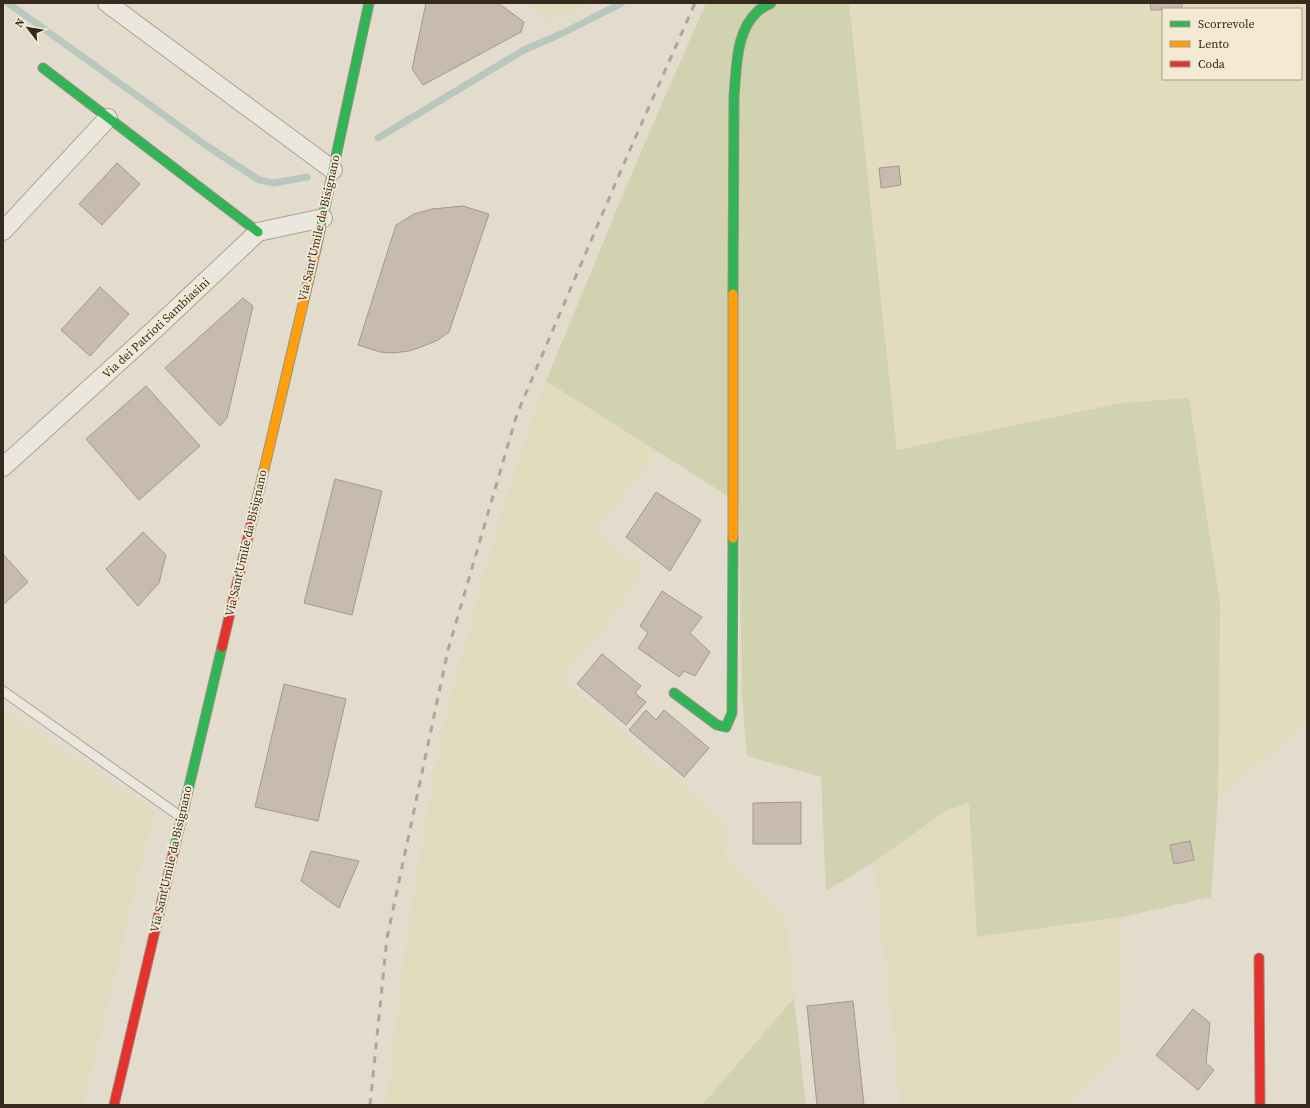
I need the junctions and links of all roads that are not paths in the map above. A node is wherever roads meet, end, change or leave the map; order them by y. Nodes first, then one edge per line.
1 (107, 3) edge
2 (369, 3) edge
3 (771, 3) edge
4 (43, 68) dead end
5 (108, 118) junction
6 (333, 170) junction
7 (322, 218) junction
8 (3, 231) edge
9 (258, 232) junction
10 (3, 467) edge
11 (3, 691) edge
12 (674, 693) dead end
13 (181, 817) junction
14 (1259, 958) dead end
15 (118, 1083) junction
16 (111, 1105) edge
17 (114, 1105) edge
18 (1260, 1105) edge

1 - 6 street
2 - 6 street, Via Sant'Umile da Bisignano
3 - 12 street
4 - 5 street
5 - 8 street
5 - 9 street
6 - 7 street, Via Sant'Umile da Bisignano
7 - 9 street
7 - 13 street, Via Sant'Umile da Bisignano
9 - 10 street, Via dei Patrioti Sambiasini
11 - 13 lane
13 - 15 street, Via Sant'Umile da Bisignano
14 - 18 street
15 - 16 street, Via Sant'Umile da Bisignano
15 - 17 street, Via Sant'Umile da Bisignano

